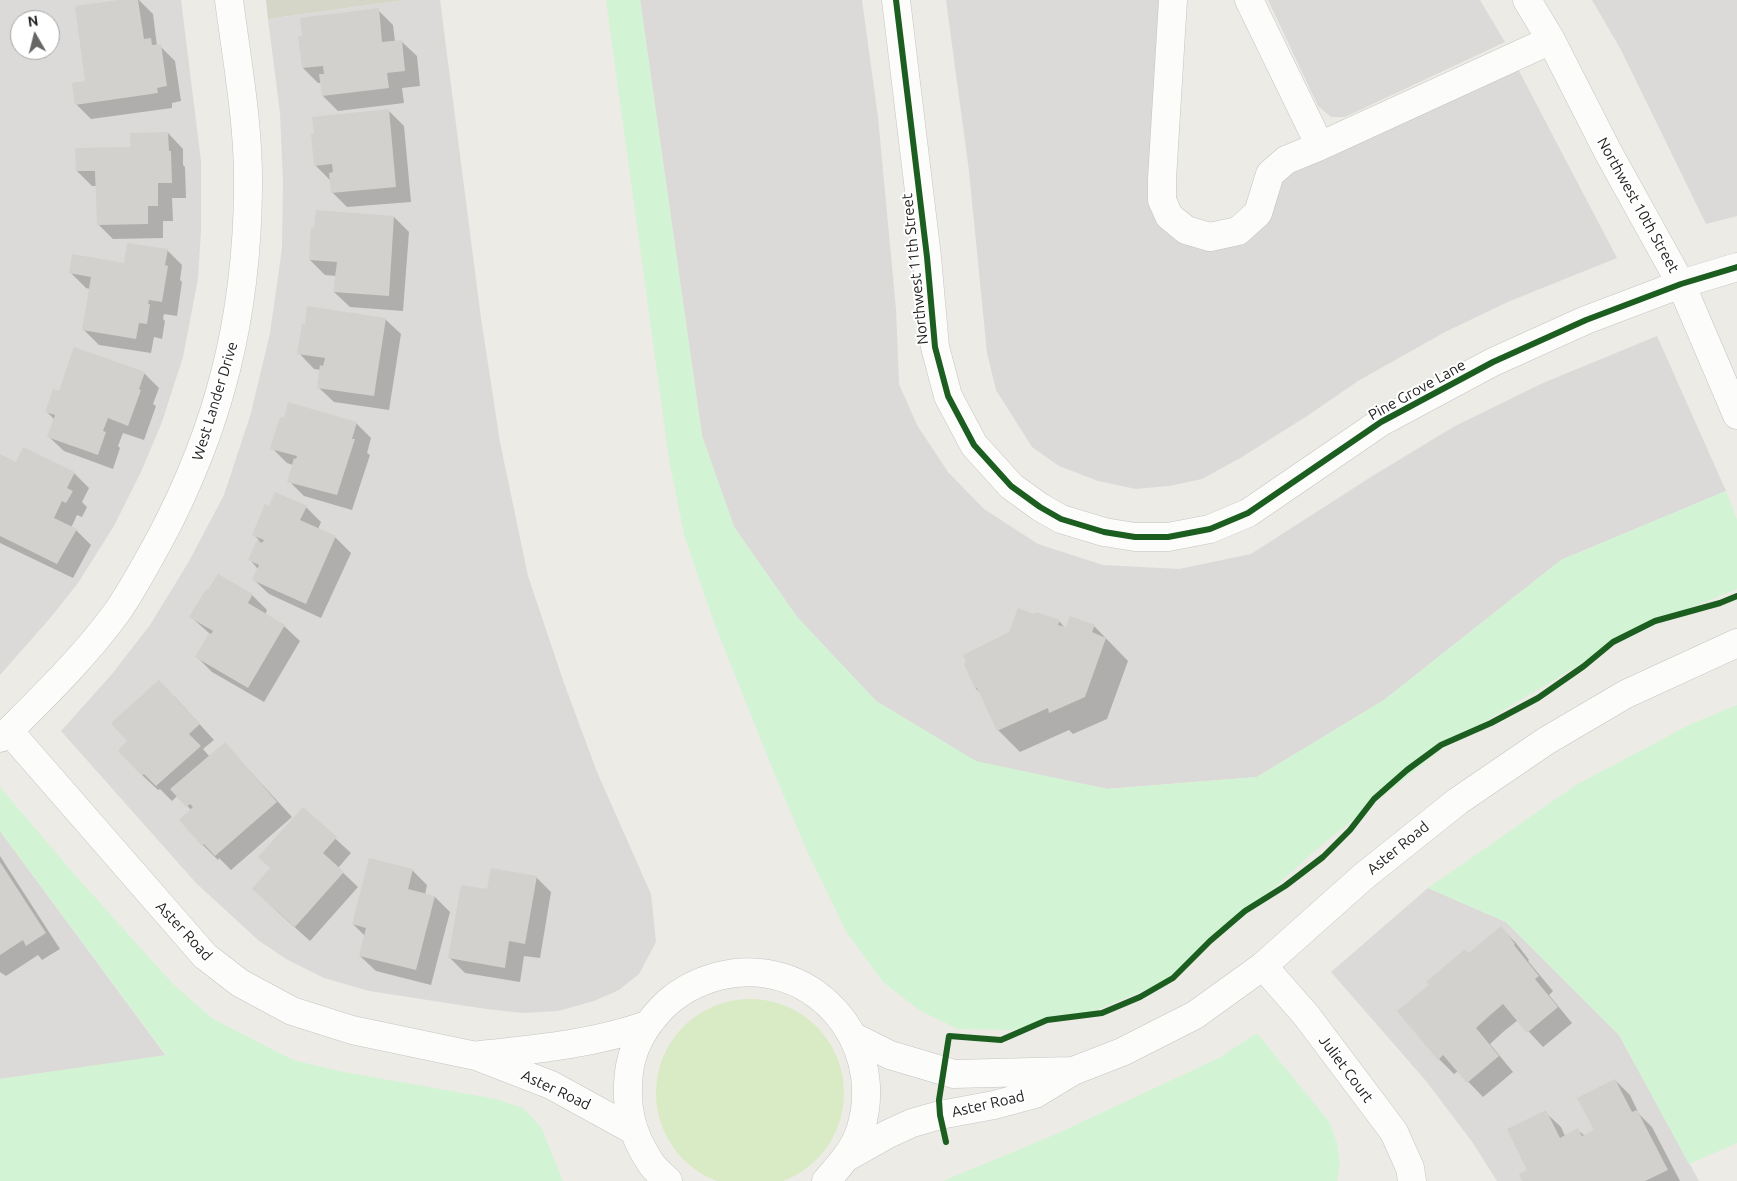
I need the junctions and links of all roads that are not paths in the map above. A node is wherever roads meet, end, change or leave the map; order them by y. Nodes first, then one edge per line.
1 (229, 0) edge
2 (896, 0) edge
3 (1173, 0) edge
4 (1249, 0) edge
5 (1527, 0) edge
6 (1550, 40) junction
7 (1320, 146) junction
8 (1737, 267) edge
9 (1681, 284) junction
10 (1737, 415) edge
11 (1061, 519) joint
12 (1737, 643) edge
13 (5, 735) edge
14 (1263, 966) junction
15 (647, 1025) junction
16 (854, 1037) junction
17 (476, 1056) junction
18 (1073, 1071) junction
19 (633, 1130) junction
20 (847, 1158) junction
21 (668, 1181) edge
22 (826, 1181) edge
23 (1412, 1181) edge

1 - 13 street, West Lander Drive
2 - 11 street, Northwest 11th Street
3 - 7 street
4 - 7 street
5 - 6 street, Northwest 10th Street
6 - 7 street
6 - 9 street, Northwest 10th Street
8 - 9 street, Pine Grove Lane
9 - 10 street, Northwest 10th Street
9 - 11 street, Pine Grove Lane
12 - 14 street, Aster Road
13 - 17 street, Aster Road
14 - 18 street, Aster Road
14 - 23 street, Juliet Court
15 - 16 street
15 - 17 street, Aster Road
15 - 19 street
16 - 18 street, Aster Road
16 - 20 street
17 - 19 street, Aster Road
18 - 20 street, Aster Road
19 - 21 street
20 - 22 street

